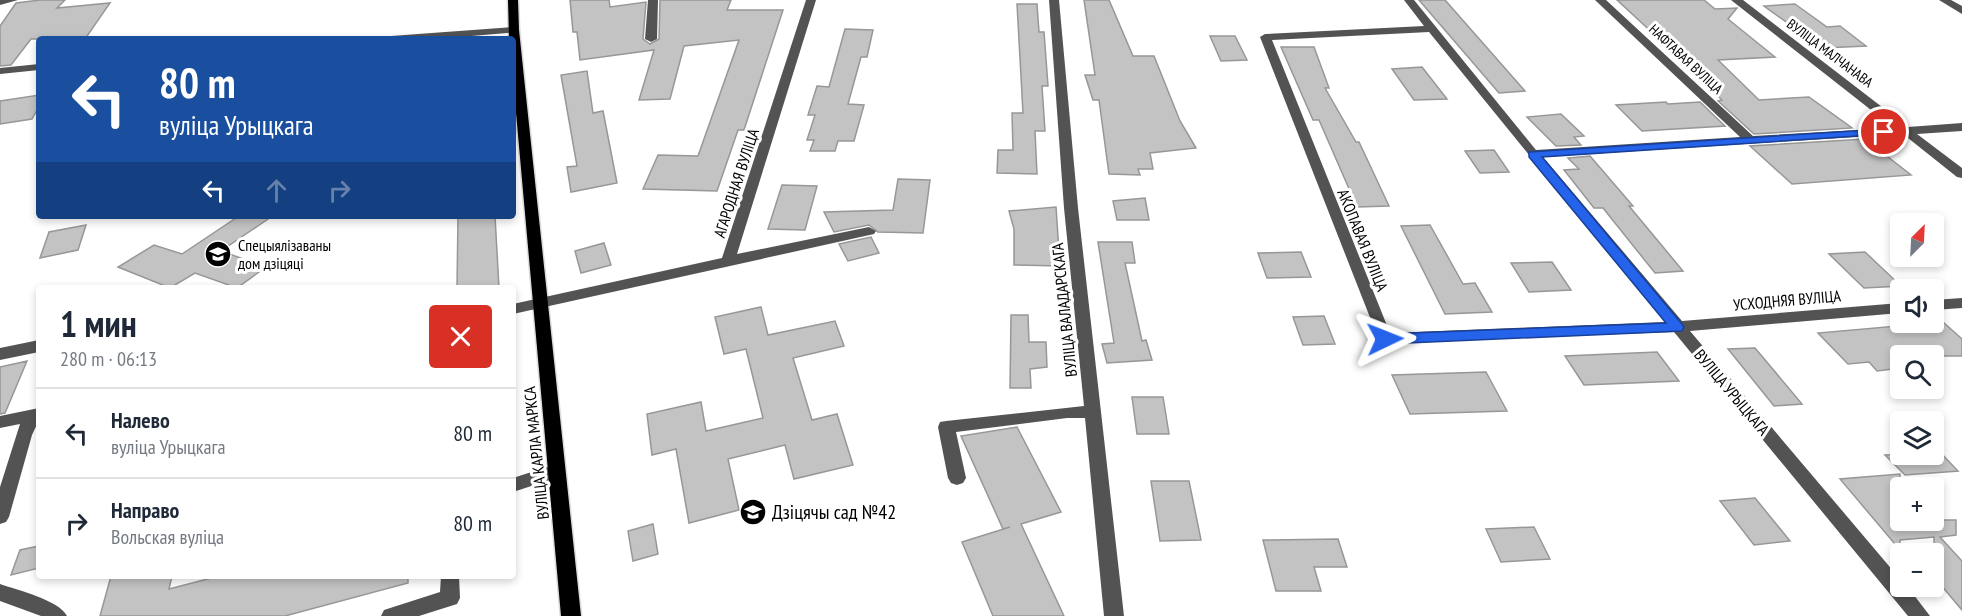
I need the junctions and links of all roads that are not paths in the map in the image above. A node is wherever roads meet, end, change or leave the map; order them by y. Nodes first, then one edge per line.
1 (13, 0) edge
2 (513, 0) edge
3 (653, 0) edge
4 (811, 0) edge
5 (1054, 0) edge
6 (1409, 0) edge
7 (1600, 0) edge
8 (1736, 0) edge
9 (1944, 0) edge
10 (0, 2) edge
11 (1962, 11) edge
12 (1433, 29) junction
13 (514, 30) junction
14 (432, 36) edge
15 (515, 36) edge
16 (651, 39) dead end
17 (516, 51) edge
18 (36, 68) edge
19 (0, 71) edge
20 (1962, 127) edge
21 (1906, 130) junction
22 (1751, 141) junction
23 (1533, 154) junction
24 (1962, 174) edge
25 (869, 231) dead end
26 (728, 261) junction
27 (540, 303) junction
28 (1962, 303) edge
29 (1944, 304) edge
30 (516, 308) edge
31 (1890, 309) edge
32 (1677, 327) junction
33 (36, 347) edge
34 (0, 354) edge
35 (1093, 412) junction
36 (36, 414) edge
37 (0, 422) edge
38 (556, 471) junction
39 (957, 478) dead end
40 (516, 484) edge
41 (0, 517) edge
42 (450, 579) edge
43 (0, 592) edge
44 (57, 616) edge
45 (391, 616) edge
46 (571, 616) edge
47 (1114, 616) edge
48 (1920, 616) edge

1 - 10 street
2 - 13 main road, ВУЛІЦА КАРЛА МАРКСА
3 - 16 street
4 - 26 street, АГАРОДНАЯ ВУЛІЦА
5 - 35 street, ВУЛІЦА ВАЛАДАРСКАГА
6 - 12 street, ВУЛІЦА УРЫЦКАГА
7 - 22 street, НАФТАВАЯ ВУЛІЦА
8 - 21 street, ВУЛІЦА МАЛЧАНАВА
9 - 11 street
12 - 23 street, ВУЛІЦА УРЫЦКАГА
12 - 32 street, АКОПАВАЯ ВУЛІЦА
13 - 14 street
13 - 15 main road, ВУЛІЦА КАРЛА МАРКСА
17 - 27 main road, ВУЛІЦА КАРЛА МАРКСА
18 - 19 street
20 - 21 street
21 - 22 street
21 - 24 street, ВУЛІЦА МАЛЧАНАВА
22 - 23 street
23 - 32 street, ВУЛІЦА УРЫЦКАГА
25 - 26 street
26 - 27 street, АГАРОДНАЯ ВУЛІЦА
27 - 30 street, АГАРОДНАЯ ВУЛІЦА
27 - 38 main road, ВУЛІЦА КАРЛА МАРКСА
28 - 29 street
31 - 32 street, УСХОДНЯЯ ВУЛІЦА
32 - 48 street, ВУЛІЦА УРЫЦКАГА
33 - 34 street
35 - 39 street
35 - 47 street, ВУЛІЦА ВАЛАДАРСКАГА
36 - 37 street
36 - 41 street
38 - 40 street
38 - 46 main road, ВУЛІЦА КАРЛА МАРКСА
42 - 45 street
43 - 44 street

